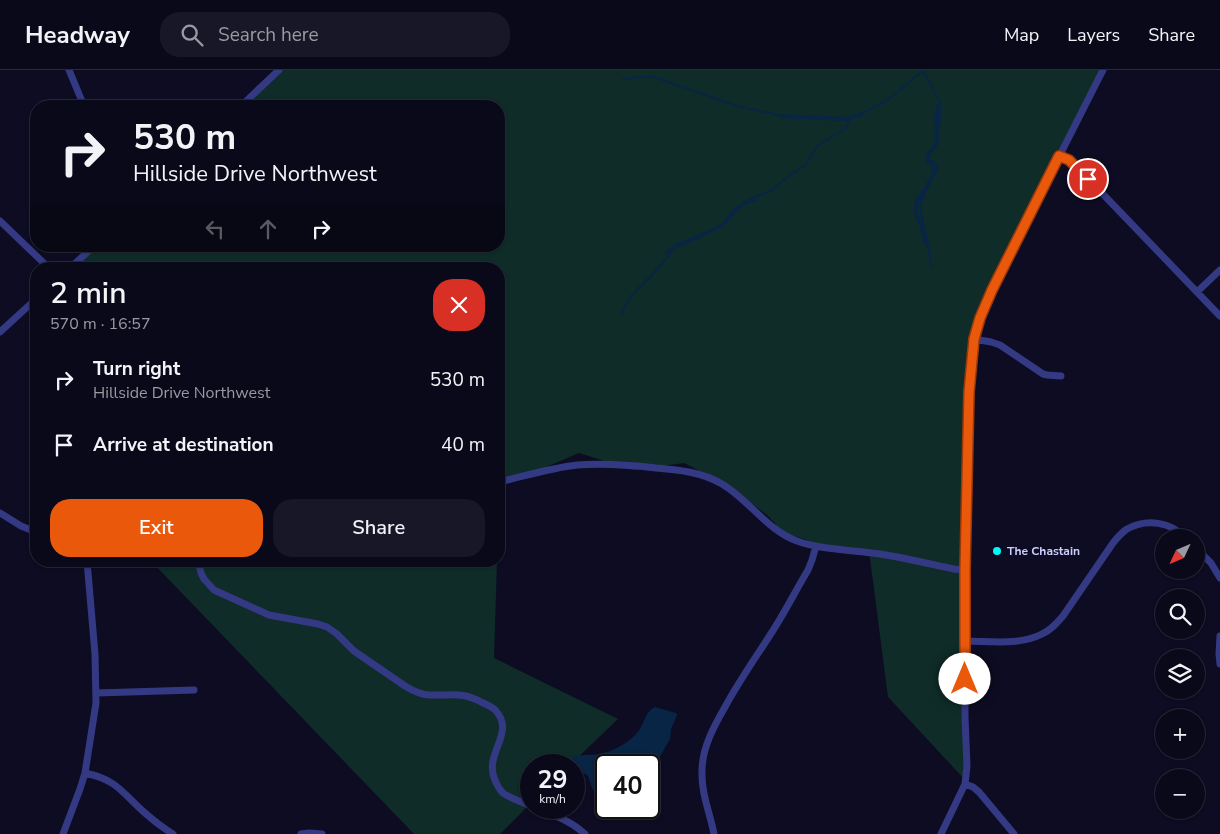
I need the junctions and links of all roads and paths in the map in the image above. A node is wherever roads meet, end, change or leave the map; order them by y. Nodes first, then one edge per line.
1 (70, 70) edge
2 (280, 70) edge
3 (1103, 70) edge
4 (82, 100) edge
5 (248, 100) edge
6 (1059, 156) junction
7 (0, 221) edge
8 (30, 250) edge
9 (32, 252) edge
10 (87, 252) edge
11 (43, 262) edge
12 (77, 262) edge
13 (1220, 270) edge
14 (1198, 292) junction
15 (30, 304) edge
16 (1220, 316) edge
17 (0, 332) edge
18 (974, 339) junction
19 (1062, 376) dead end
20 (505, 481) edge
21 (0, 513) edge
22 (1175, 529) edge
23 (30, 530) edge
24 (816, 546) junction
25 (1205, 558) edge
26 (88, 567) edge
27 (198, 567) edge
28 (965, 570) junction
29 (1220, 578) edge
30 (1220, 636) edge
31 (965, 641) junction
32 (1220, 664) edge
33 (194, 690) dead end
34 (96, 693) junction
35 (85, 773) junction
36 (965, 784) junction
37 (520, 802) edge
38 (564, 819) edge
39 (63, 834) edge
40 (173, 834) edge
41 (301, 834) edge
42 (322, 834) edge
43 (585, 834) edge
44 (714, 834) edge
45 (941, 834) edge
46 (1014, 834) edge

1 - 4 street
2 - 5 street
3 - 6 street
6 - 14 street
6 - 18 street
7 - 8 street
9 - 11 street
10 - 12 street
13 - 14 street
14 - 16 street
15 - 17 street
18 - 19 street
18 - 28 street
20 - 24 street
21 - 23 street
22 - 31 street
24 - 28 street
24 - 44 street
25 - 29 street
26 - 34 street
27 - 37 street
28 - 31 street
30 - 32 street
31 - 36 street
33 - 34 street
34 - 35 street
35 - 39 street
35 - 40 street
36 - 45 street
36 - 46 street
38 - 43 street
41 - 42 street

